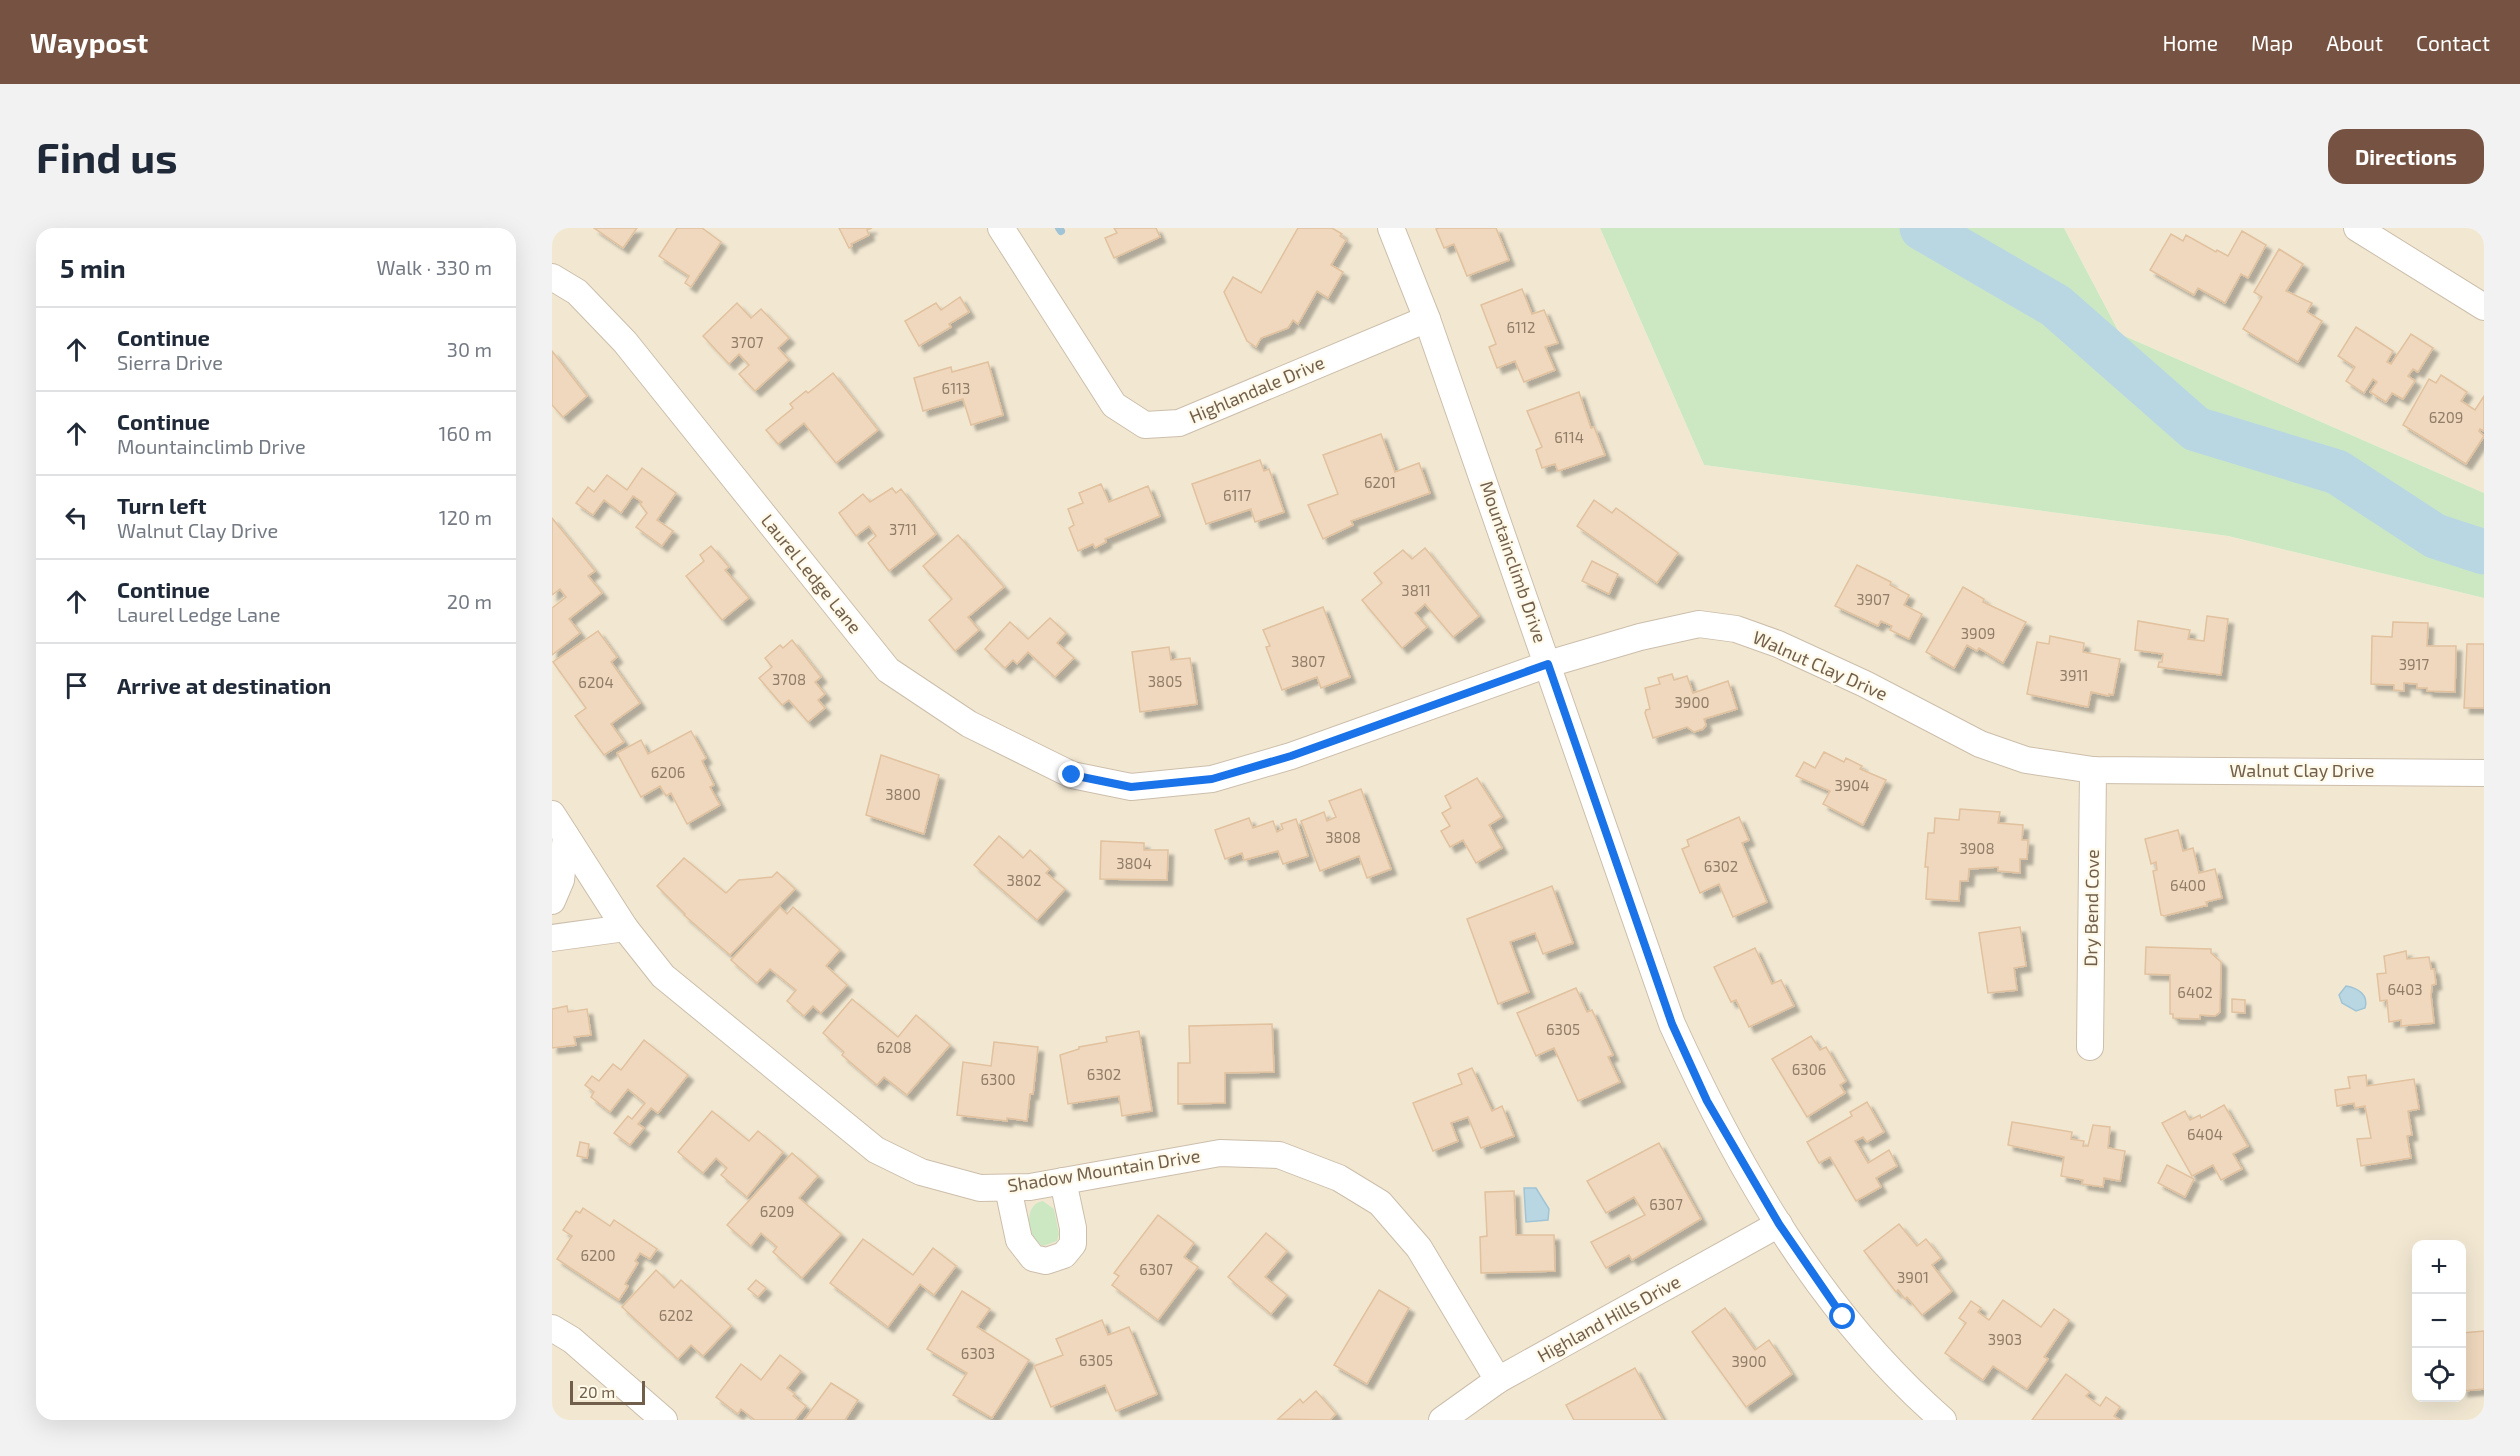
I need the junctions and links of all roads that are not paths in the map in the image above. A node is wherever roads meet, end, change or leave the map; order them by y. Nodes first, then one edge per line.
1 (1001, 228) edge
2 (1391, 228) edge
3 (2357, 228) edge
4 (552, 277) edge
5 (2484, 308) edge
6 (1427, 319) junction
7 (1548, 664) junction
8 (2093, 770) junction
9 (2484, 773) edge
10 (1131, 787) joint
11 (552, 814) edge
12 (566, 836) junction
13 (552, 902) edge
14 (625, 928) junction
15 (552, 938) edge
16 (2090, 1047) dead end
17 (1063, 1181) junction
18 (1008, 1188) junction
19 (1779, 1224) junction
20 (552, 1328) edge
21 (1498, 1380) junction
22 (664, 1420) edge
23 (1442, 1420) edge
24 (1943, 1420) edge

1 - 6 street, Highlandale Drive
2 - 6 street, Mountainclimb Drive
3 - 5 street
4 - 10 street, Laurel Ledge Lane
6 - 7 street, Mountainclimb Drive
7 - 8 street, Walnut Clay Drive
7 - 10 street, Walnut Clay Drive
7 - 19 street, Mountainclimb Drive
8 - 9 street, Walnut Clay Drive
8 - 16 street, Dry Bend Cove
11 - 12 street, Shadow Mountain Drive
12 - 13 street
12 - 14 street, Shadow Mountain Drive
14 - 15 street
14 - 18 street, Shadow Mountain Drive
17 - 18 street, Shadow Mountain Drive
17 - 18 street
17 - 21 street, Shadow Mountain Drive
19 - 21 street, Highland Hills Drive
19 - 24 street, Mountainclimb Drive
20 - 22 street
21 - 23 street, Highland Hills Drive

